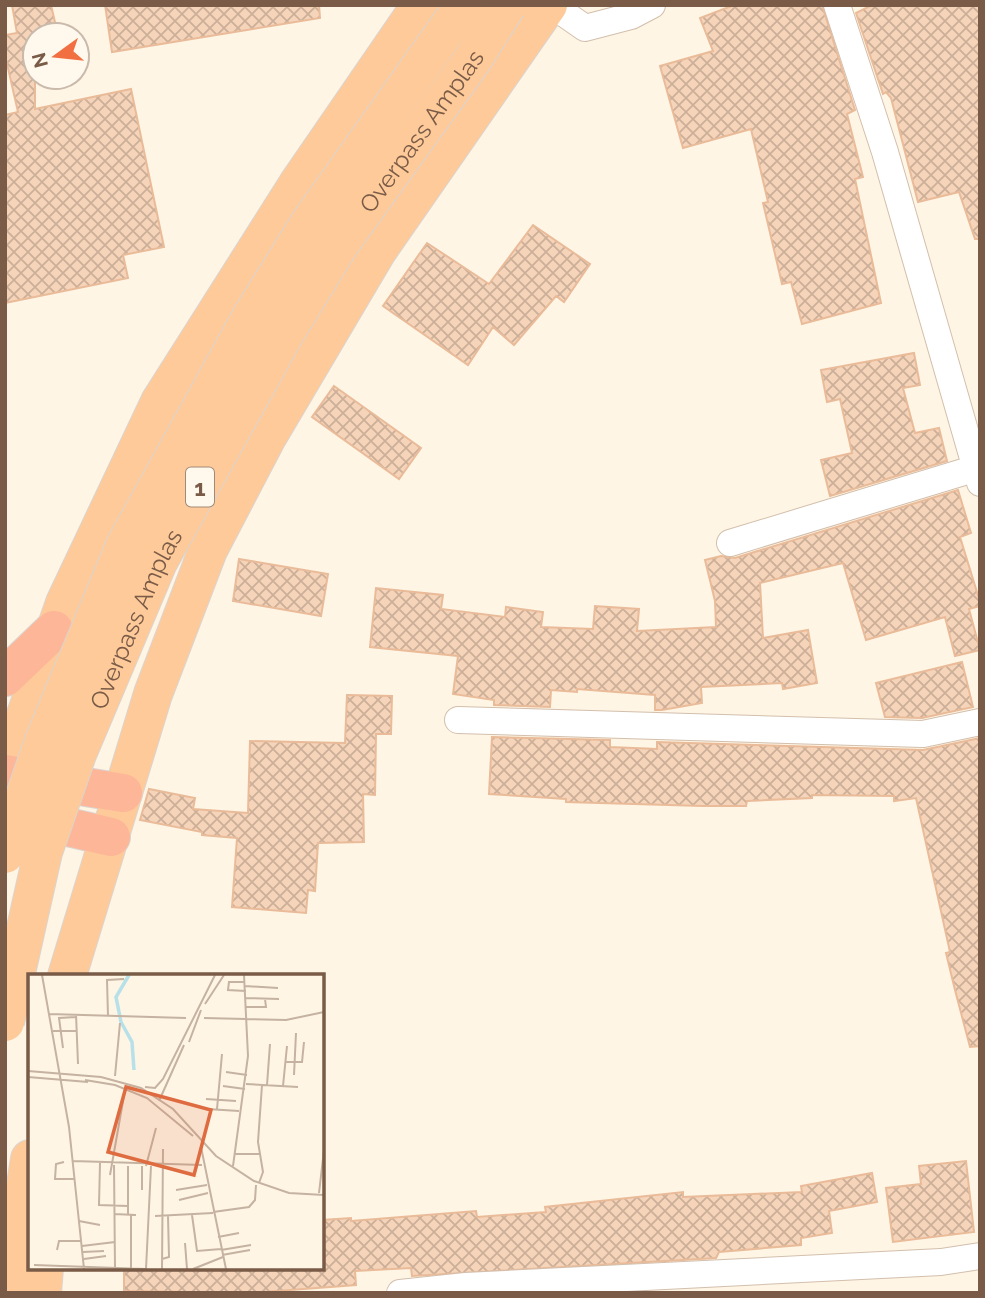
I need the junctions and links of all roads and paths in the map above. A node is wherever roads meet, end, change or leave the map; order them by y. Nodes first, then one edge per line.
1 (421, 5) edge
2 (464, 5) edge
3 (507, 5) edge
4 (550, 5) edge
5 (652, 5) edge
6 (837, 5) edge
7 (979, 473) edge
8 (730, 543) dead end
9 (54, 630) junction
10 (5, 677) edge
11 (458, 720) dead end
12 (980, 722) edge
13 (5, 775) edge
14 (123, 793) junction
15 (5, 813) edge
16 (5, 854) edge
17 (105, 854) junction
18 (74, 970) edge
19 (5, 1022) edge
20 (28, 1171) edge
21 (980, 1256) edge
22 (44, 1270) edge
23 (13, 1293) edge
24 (42, 1293) edge
25 (400, 1293) edge

1 - 9 highway
2 - 16 highway, Overpass Amplas / 1, bridge
3 - 19 highway, Overpass Amplas / 1, bridge
4 - 5 street
4 - 14 highway
6 - 7 street
7 - 8 street
9 - 10 highway
9 - 13 highway
11 - 12 street
13 - 14 highway
14 - 17 highway
15 - 17 highway
17 - 18 highway
20 - 23 highway
21 - 25 street
22 - 24 highway

